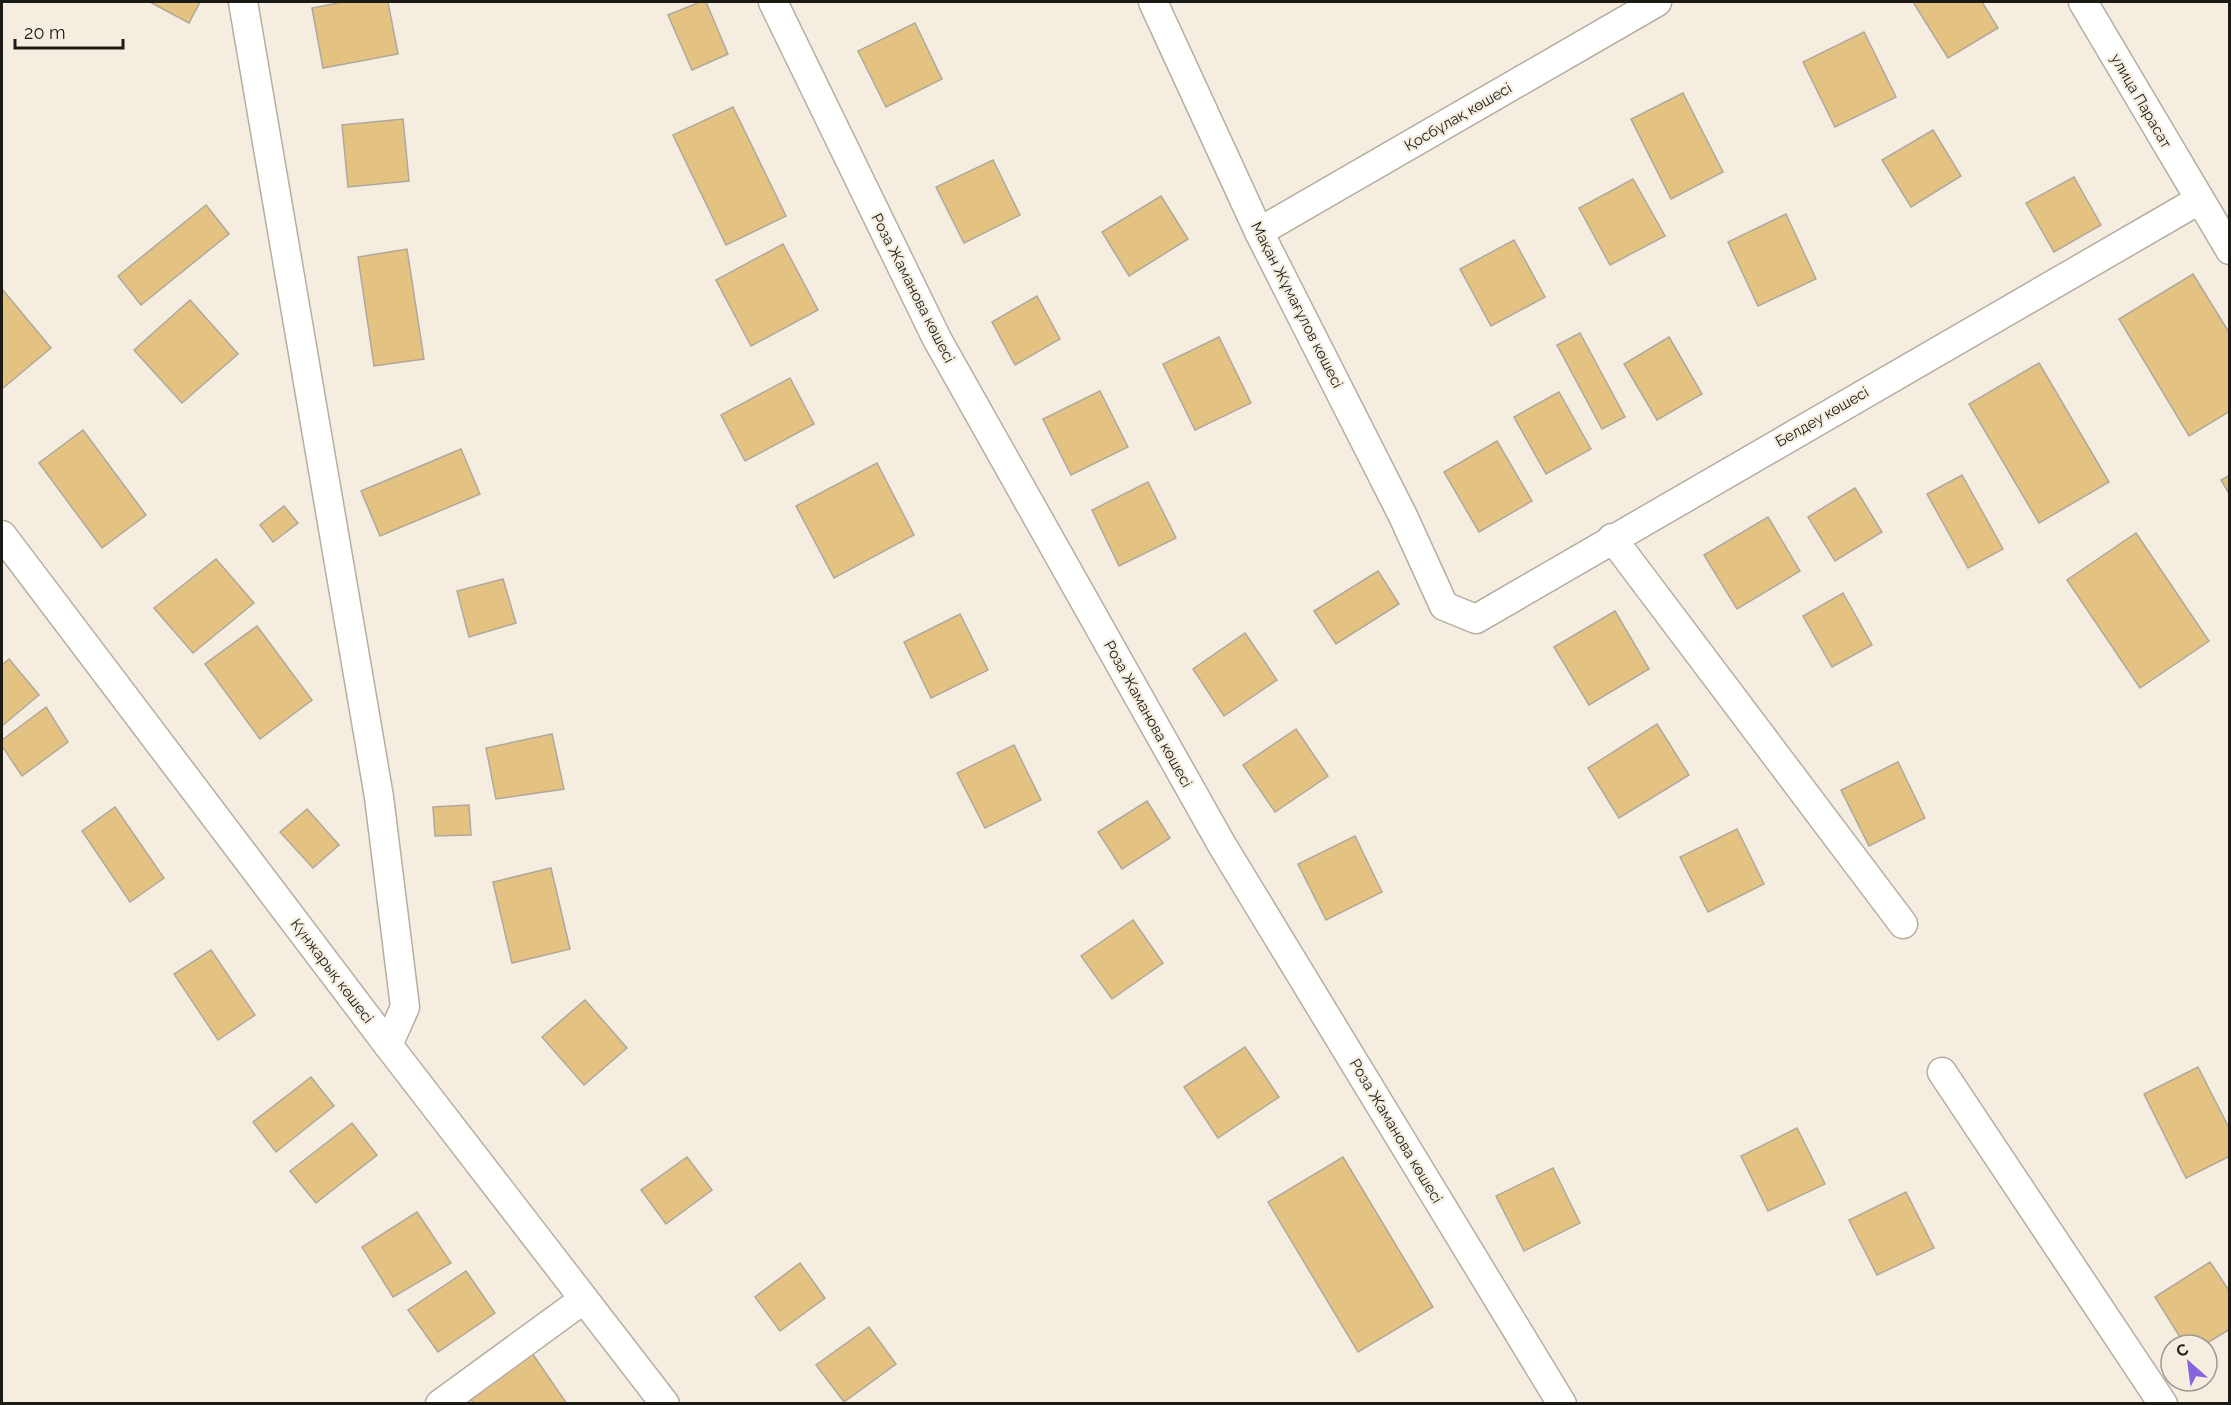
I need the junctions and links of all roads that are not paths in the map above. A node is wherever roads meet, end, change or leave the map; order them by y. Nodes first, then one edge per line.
1 (243, 2) edge
2 (773, 2) edge
3 (1153, 2) edge
4 (1657, 2) edge
5 (2083, 2) edge
6 (2199, 200) junction
7 (2229, 219) edge
8 (1259, 232) junction
9 (2229, 250) edge
10 (2, 536) edge
11 (1612, 538) junction
12 (1444, 606) joint
13 (1903, 924) dead end
14 (388, 1045) junction
15 (1942, 1072) dead end
16 (584, 1299) junction
17 (440, 1404) edge
18 (665, 1404) edge
19 (1562, 1404) edge
20 (2163, 1404) edge

1 - 14 street
2 - 19 street, Роза Жаманова көшесі
3 - 8 street, Мақан Жұмағұлов көшесі
4 - 8 street, Қосбұлақ көшесі
5 - 6 street, улица Парасат
6 - 7 street
6 - 9 street, улица Парасат
6 - 11 street, Белдеу көшесі
8 - 12 street, Мақан Жұмағұлов көшесі
10 - 14 street, Күнжарық көшесі
11 - 12 street, Белдеу көшесі
11 - 13 street
14 - 16 street, Күнжарық көшесі
15 - 20 street
16 - 17 street
16 - 18 street, Күнжарық көшесі

